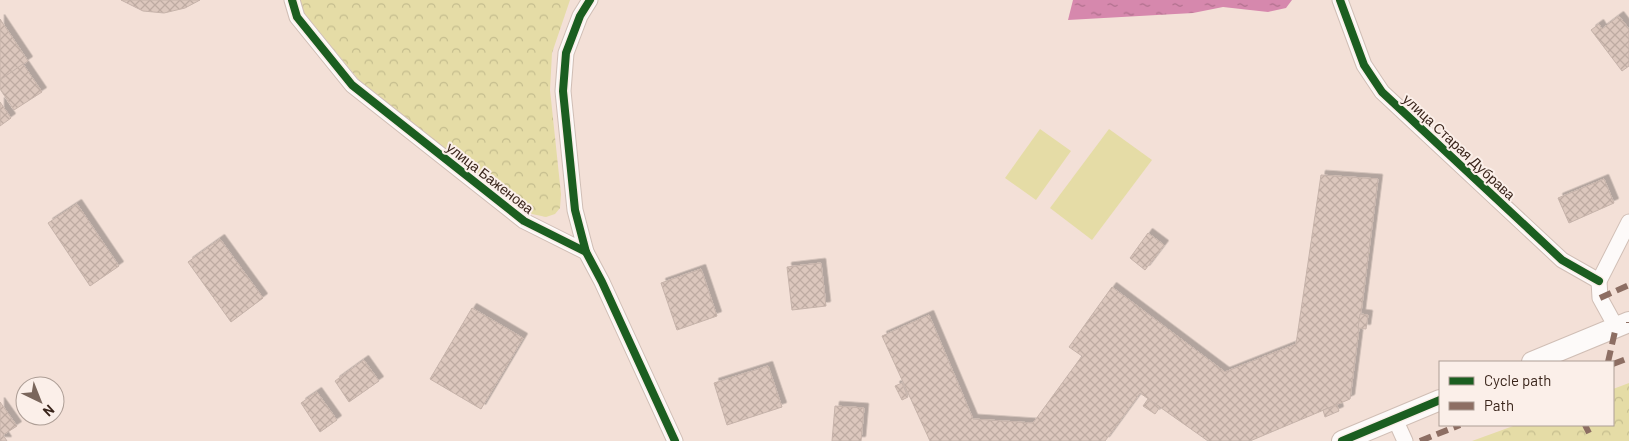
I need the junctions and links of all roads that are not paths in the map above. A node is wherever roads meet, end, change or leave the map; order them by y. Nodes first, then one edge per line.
1 (292, 0) edge
2 (590, 0) edge
3 (1340, 0) edge
4 (1629, 222) edge
5 (586, 252) junction
6 (1599, 281) junction
7 (1623, 325) edge
8 (1534, 361) edge
9 (1439, 400) edge
10 (1395, 419) junction
11 (675, 441) edge
12 (1342, 441) edge
13 (1405, 441) edge

1 - 5 street, улица Баженова
2 - 5 street
3 - 6 street, улица Старая Дубрава
4 - 6 street
5 - 11 street
6 - 7 street
7 - 8 street
9 - 10 street
10 - 12 street
10 - 13 street

